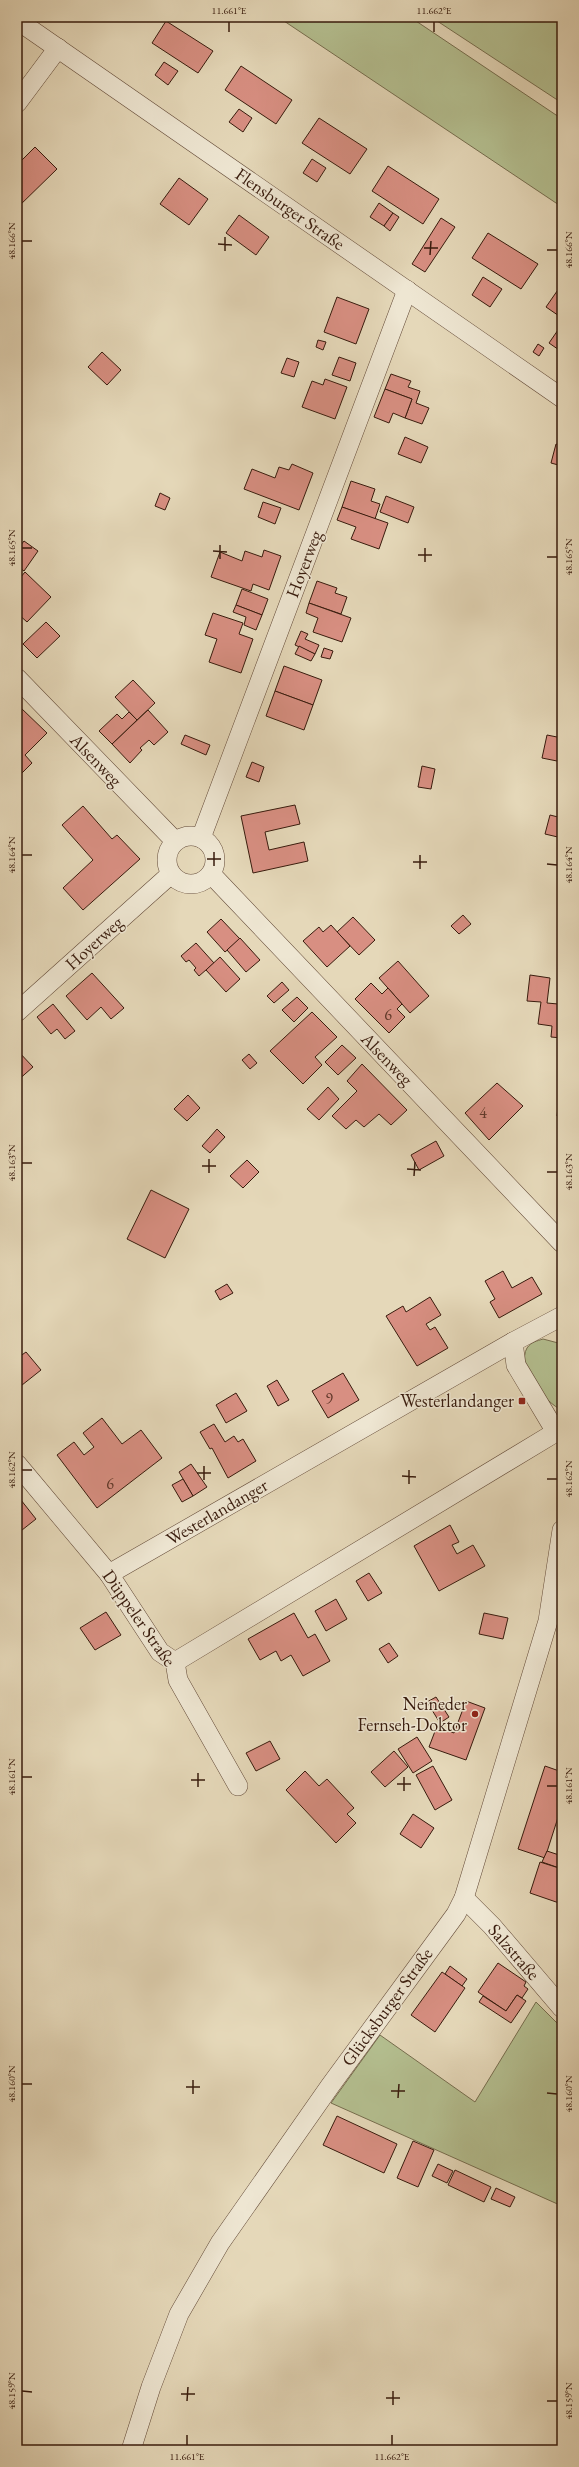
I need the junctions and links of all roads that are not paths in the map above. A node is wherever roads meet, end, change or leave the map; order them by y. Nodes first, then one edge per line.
1 (17, 20) edge
2 (58, 48) junction
3 (17, 103) edge
4 (407, 290) junction
5 (562, 398) edge
6 (17, 678) edge
7 (201, 838) junction
8 (175, 841) junction
9 (171, 874) junction
10 (211, 874) junction
11 (17, 1012) edge
12 (562, 1243) edge
13 (562, 1316) edge
14 (513, 1342) junction
15 (559, 1432) edge
16 (17, 1464) edge
17 (562, 1530) edge
18 (109, 1574) junction
19 (175, 1662) junction
20 (238, 1786) dead end
21 (464, 1898) junction
22 (562, 2008) edge
23 (131, 2450) edge

1 - 2 street, Flensburger Straße
2 - 3 street
2 - 4 street, Flensburger Straße
4 - 5 street, Flensburger Straße
4 - 7 street, Hoyerweg
6 - 8 street, Alsenweg
7 - 8 street
7 - 10 street
8 - 9 street
9 - 10 street
9 - 11 street, Hoyerweg
10 - 12 street, Alsenweg
13 - 14 street, Westerlandanger
14 - 15 street
14 - 18 street, Westerlandanger
15 - 19 street
16 - 18 street, Düppeler Straße
17 - 21 street, Glücksburger Straße
18 - 19 street, Düppeler Straße
19 - 20 street, Düppeler Straße
21 - 22 street, Salzstraße
21 - 23 street, Glücksburger Straße

